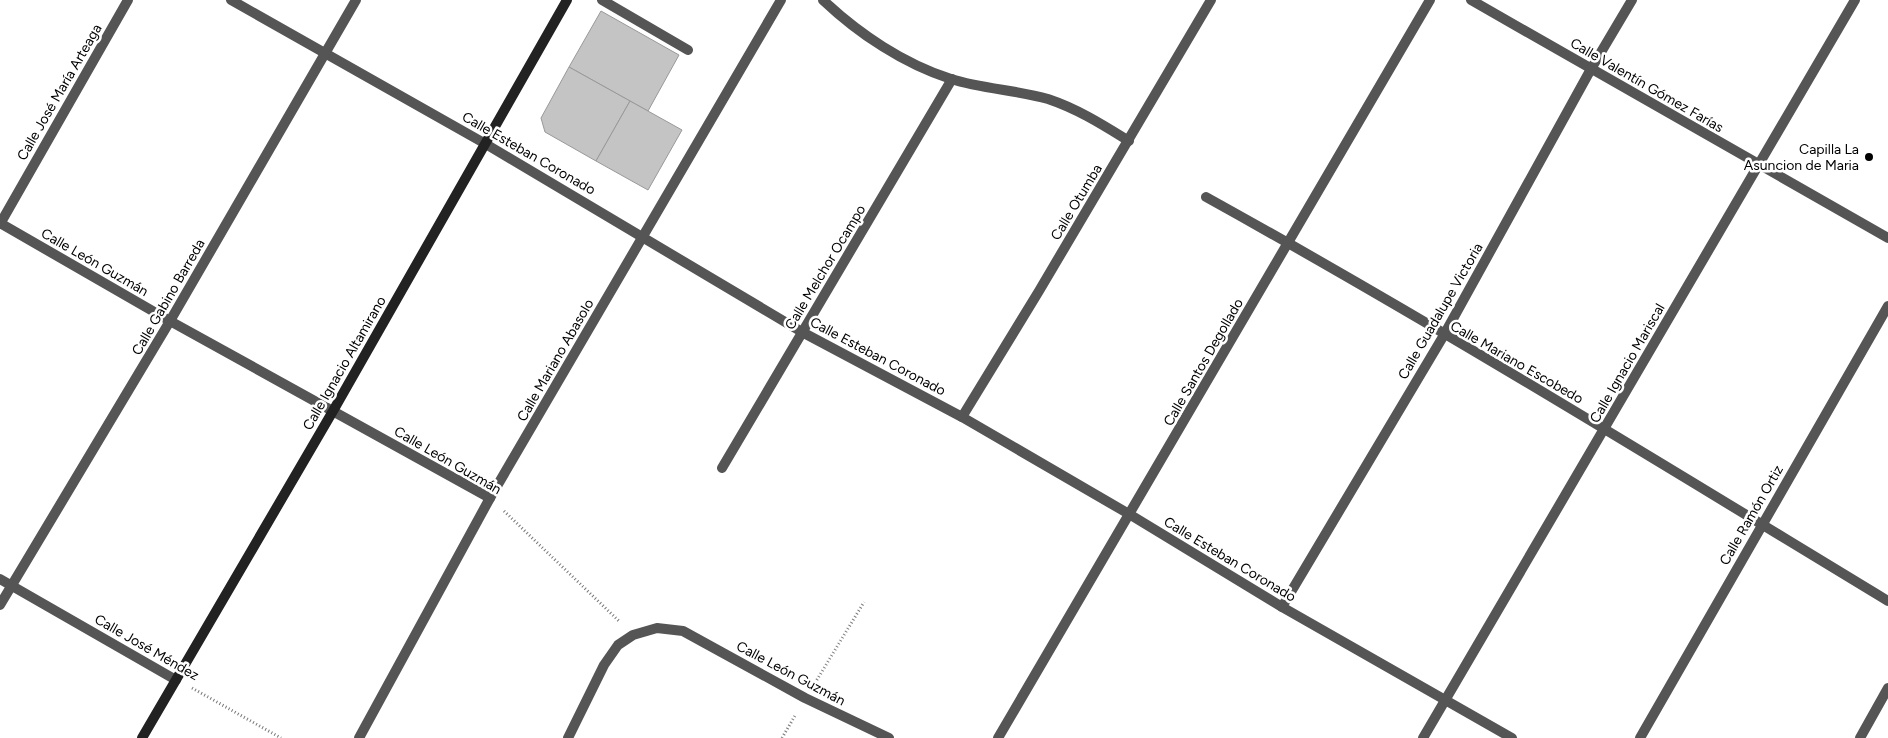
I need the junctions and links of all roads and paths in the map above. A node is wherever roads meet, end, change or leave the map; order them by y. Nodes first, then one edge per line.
1 (128, 0) edge
2 (231, 0) edge
3 (356, 0) edge
4 (567, 0) edge
5 (602, 0) edge
6 (781, 0) edge
7 (823, 0) edge
8 (1211, 0) edge
9 (1430, 0) edge
10 (1471, 0) edge
11 (1632, 0) edge
12 (1855, 0) edge
13 (688, 50) dead end
14 (325, 53) junction
15 (1591, 69) junction
16 (952, 79) junction
17 (1129, 141) junction
18 (484, 143) junction
19 (1758, 165) junction
20 (1206, 197) dead end
21 (0, 223) edge
22 (642, 236) junction
23 (1888, 238) edge
24 (1289, 243) junction
25 (1888, 306) edge
26 (170, 321) junction
27 (802, 332) junction
28 (1444, 335) junction
29 (333, 410) junction
30 (962, 417) junction
31 (1605, 429) junction
32 (722, 468) dead end
33 (490, 498) junction
34 (1129, 514) junction
35 (1762, 525) junction
36 (0, 579) edge
37 (11, 586) junction
38 (864, 602) dead end
39 (1888, 602) edge
40 (0, 605) edge
41 (1282, 607) junction
42 (633, 635) junction
43 (176, 680) junction
44 (1888, 688) edge
45 (806, 698) junction
46 (1445, 700) junction
47 (142, 738) edge
48 (281, 738) edge
49 (359, 738) edge
50 (568, 738) edge
51 (782, 738) edge
52 (889, 738) edge
53 (998, 738) edge
54 (1423, 738) edge
55 (1512, 738) edge
56 (1640, 738) edge
57 (1860, 738) edge

1 - 21 street, Calle José María Arteaga
2 - 14 street, Calle Esteban Coronado
3 - 14 street, Calle Gabino Barreda
4 - 18 street, Calle Ignacio Altamirano
5 - 13 street
6 - 22 street, Calle Mariano Abasolo
7 - 16 street
8 - 17 street, Calle Otumba
9 - 24 street, Calle Santos Degollado
10 - 15 street, Calle Valentín Gómez Farías
11 - 15 street, Calle Guadalupe Victoria
12 - 19 street, Calle Ignacio Mariscal
14 - 18 street, Calle Esteban Coronado
14 - 26 street, Calle Gabino Barreda
15 - 19 street, Calle Valentín Gómez Farías
15 - 28 street, Calle Guadalupe Victoria
16 - 17 street
16 - 27 street, Calle Melchor Ocampo
17 - 30 street, Calle Otumba
18 - 22 street, Calle Esteban Coronado
18 - 29 street, Calle Ignacio Altamirano
19 - 23 street, Calle Valentín Gómez Farías
19 - 31 street, Calle Ignacio Mariscal
20 - 24 street, Calle Mariano Escobedo
21 - 26 street, Calle León Guzmán
22 - 27 street, Calle Esteban Coronado
22 - 33 street, Calle Mariano Abasolo
24 - 28 street, Calle Mariano Escobedo
24 - 34 street, Calle Santos Degollado
25 - 35 street, Calle Ramón Ortiz
26 - 29 street, Calle León Guzmán
26 - 37 street, Calle Gabino Barreda
27 - 30 street, Calle Esteban Coronado
27 - 32 street, Calle Melchor Ocampo
28 - 31 street, Calle Mariano Escobedo
28 - 41 street, Calle Guadalupe Victoria
29 - 33 street, Calle León Guzmán
29 - 43 street, Calle Ignacio Altamirano
30 - 34 street, Calle Esteban Coronado
31 - 35 street, Calle Mariano Escobedo
31 - 46 street, Calle Ignacio Mariscal
33 - 42 path, Calle León Guzmán
33 - 49 street, Calle Mariano Abasolo
34 - 41 street, Calle Esteban Coronado
34 - 53 street, Calle Santos Degollado
35 - 39 street, Calle Mariano Escobedo
35 - 56 street, Calle Ramón Ortiz
36 - 37 street, Calle José Méndez
37 - 40 street, Calle Gabino Barreda
37 - 43 street, Calle José Méndez
38 - 45 path
41 - 46 street, Calle Esteban Coronado
42 - 45 street, Calle León Guzmán
42 - 50 street
43 - 47 street, Calle Ignacio Altamirano
43 - 48 path, Calle José Méndez
44 - 57 street
45 - 51 path
45 - 52 street, Calle León Guzmán
46 - 54 street, Calle Ignacio Mariscal
46 - 55 street, Calle Esteban Coronado

